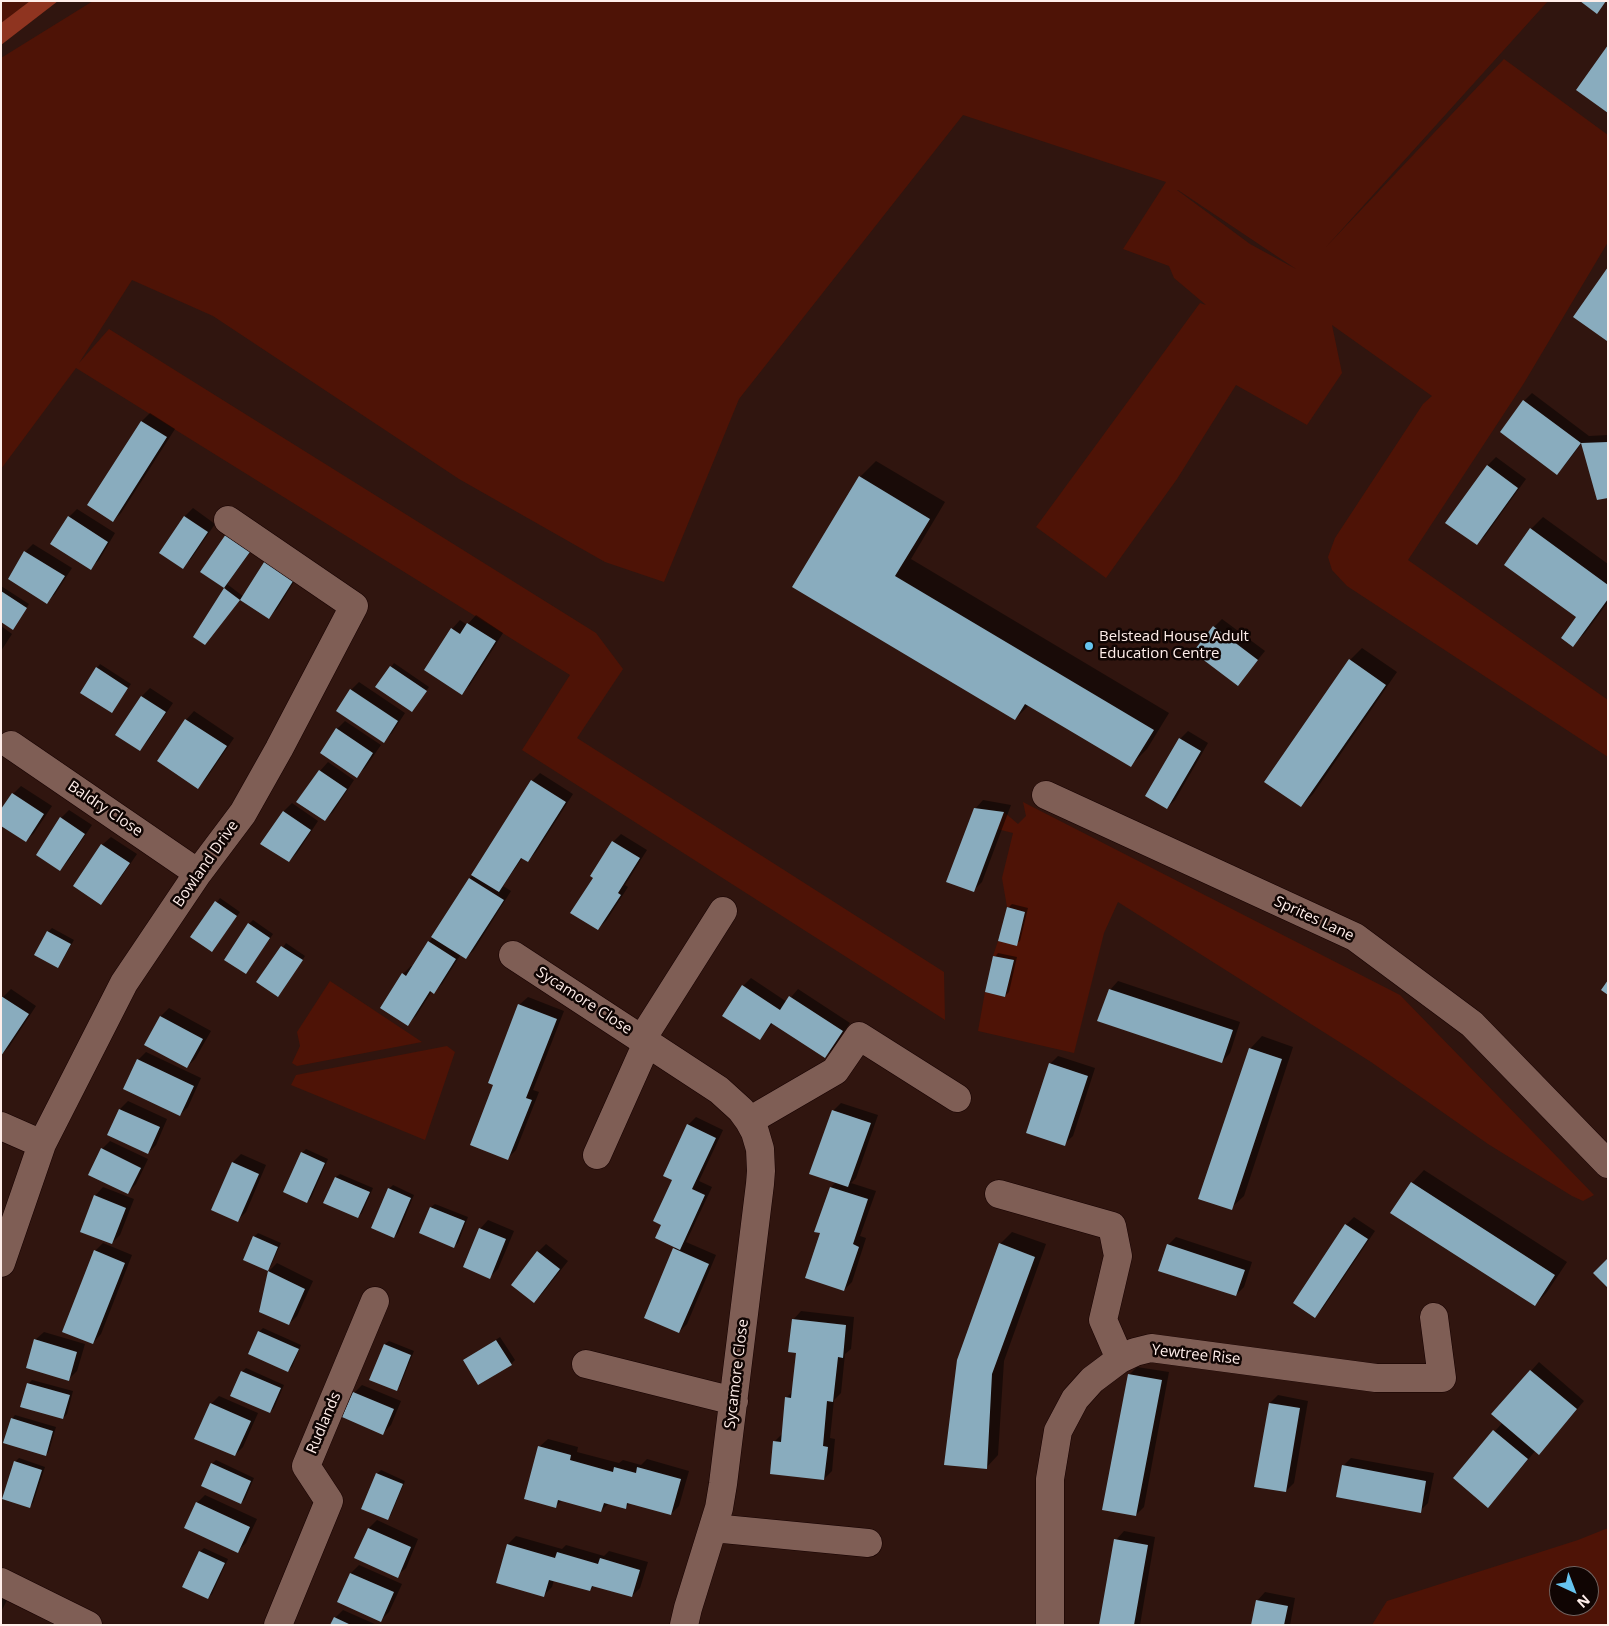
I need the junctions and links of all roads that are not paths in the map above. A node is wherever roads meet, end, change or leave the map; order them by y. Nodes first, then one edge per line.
1 (228, 520) dead end
2 (11, 745) dead end
3 (1046, 795) dead end
4 (198, 873) junction
5 (724, 911) dead end
6 (513, 955) dead end
7 (644, 1041) junction
8 (957, 1098) dead end
9 (749, 1121) junction
10 (1, 1126) edge
11 (42, 1144) junction
12 (597, 1155) dead end
13 (1608, 1164) edge
14 (999, 1194) dead end
15 (1, 1262) edge
16 (375, 1301) dead end
17 (1434, 1317) dead end
18 (1120, 1359) junction
19 (586, 1364) dead end
20 (734, 1401) junction
21 (713, 1528) junction
22 (868, 1543) dead end
23 (1, 1582) edge
24 (88, 1625) edge
25 (278, 1625) edge
26 (684, 1625) edge
27 (1050, 1625) edge

1 - 4 street, Bowland Drive
2 - 4 street, Baldry Close
3 - 13 street, Sprites Lane
4 - 11 street, Bowland Drive
5 - 7 street
6 - 7 street, Sycamore Close
7 - 9 street, Sycamore Close
7 - 12 street
8 - 9 street
9 - 20 street, Sycamore Close
10 - 11 street
11 - 15 street, Bowland Drive
14 - 18 street
16 - 25 street, Rudlands
17 - 18 street, Yewtree Rise
18 - 27 street, Yewtree Rise
19 - 20 street
20 - 21 street, Sycamore Close
21 - 22 street
21 - 26 street, Sycamore Close
23 - 24 street

